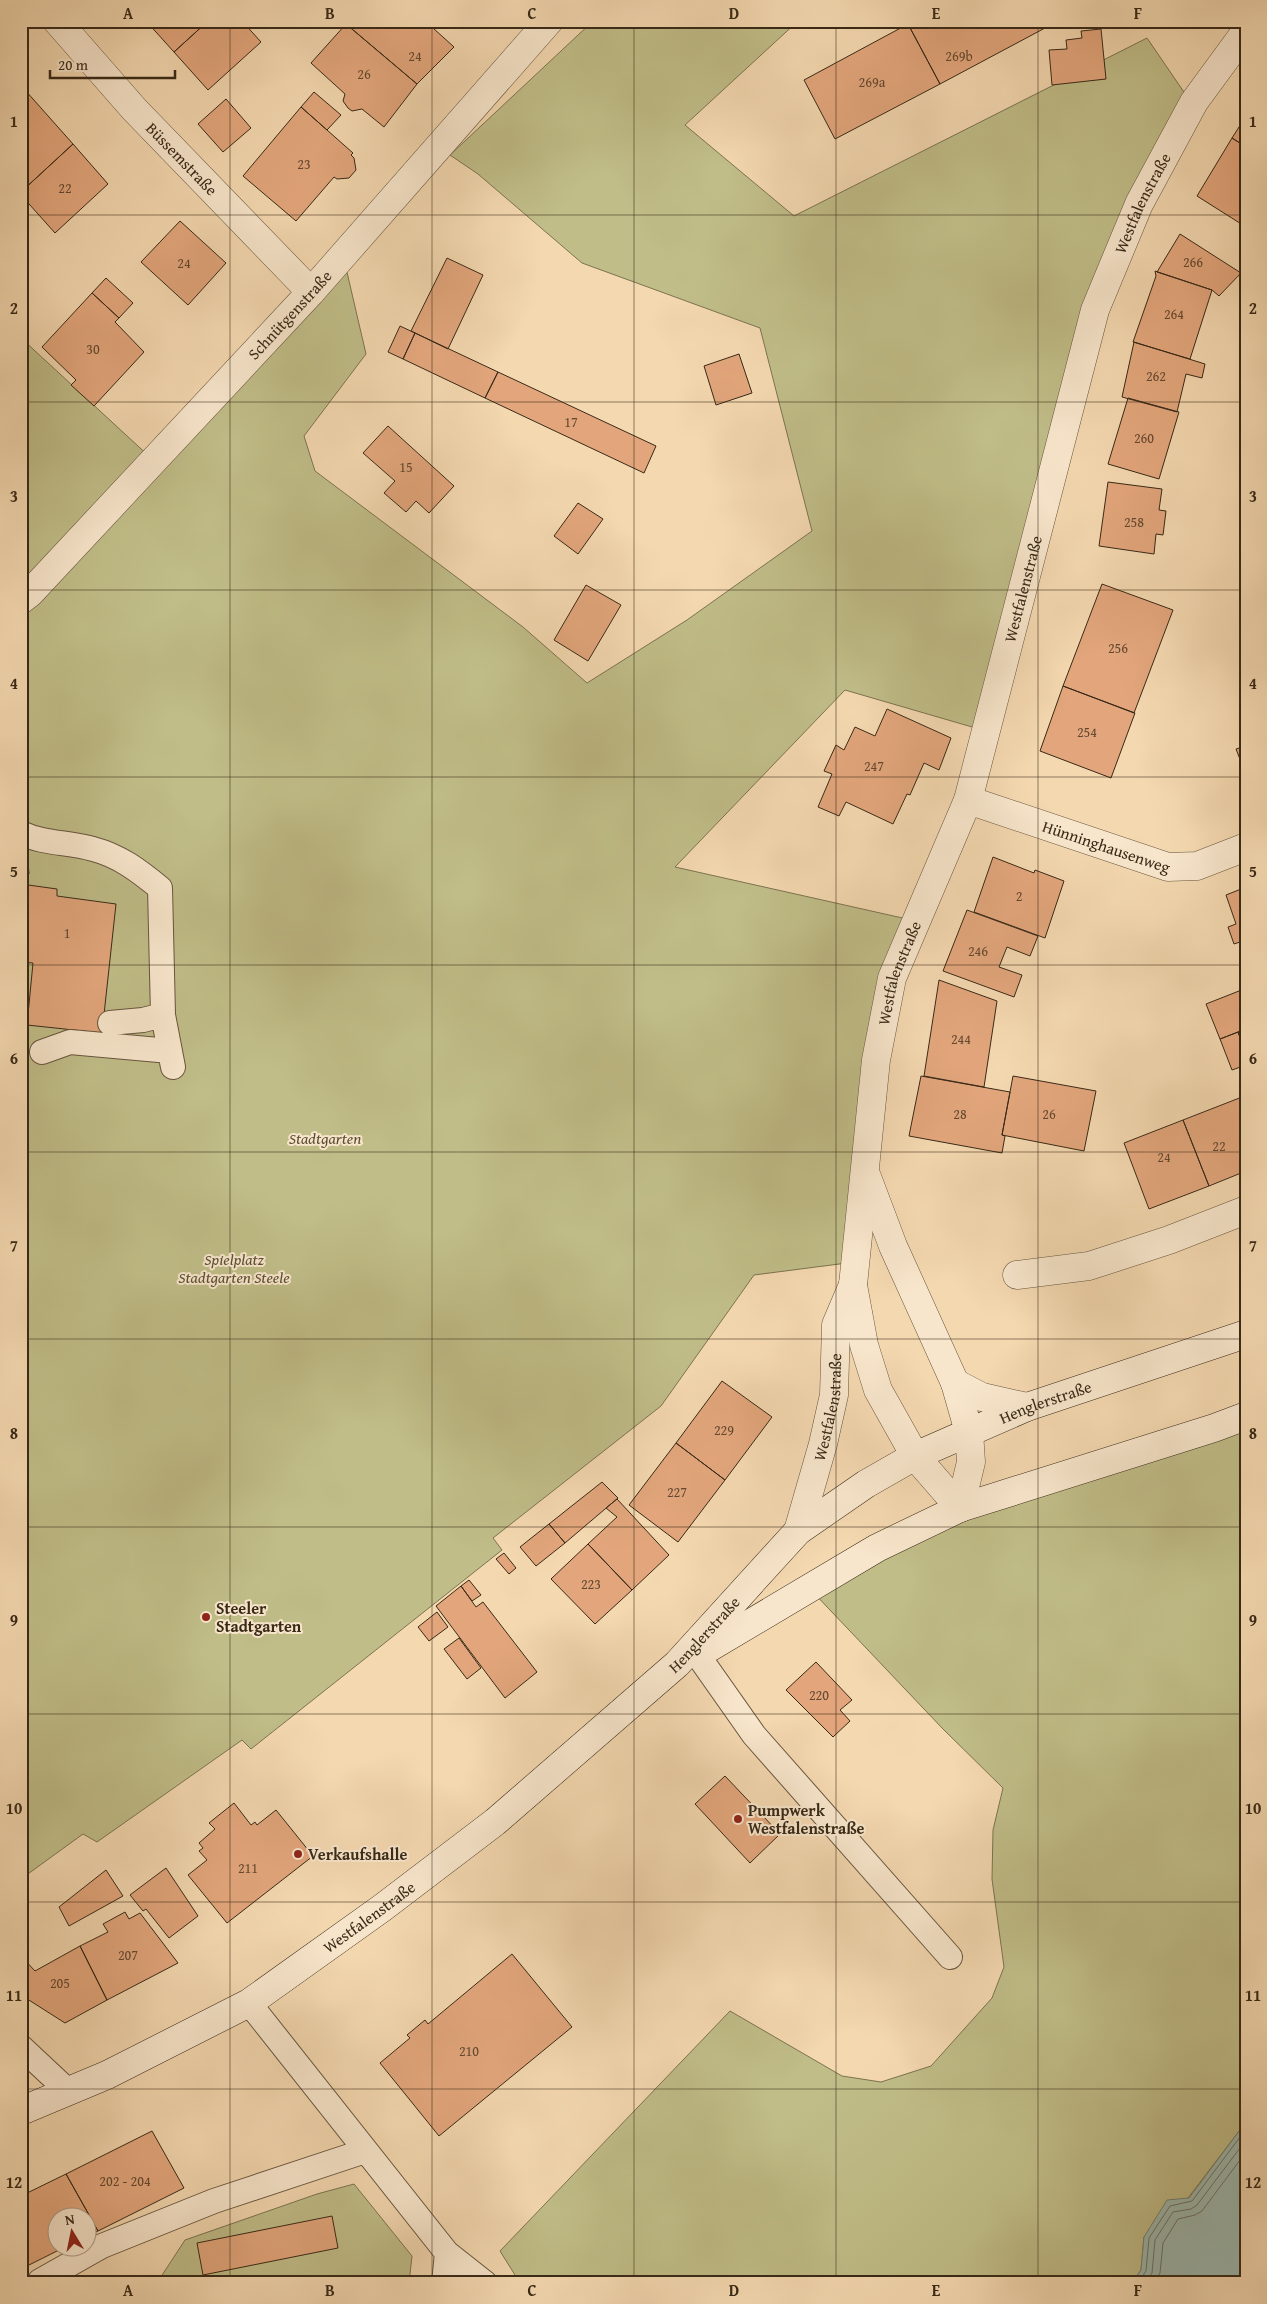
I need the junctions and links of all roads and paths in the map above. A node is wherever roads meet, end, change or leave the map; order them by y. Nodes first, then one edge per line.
1 (57, 21) edge
2 (549, 21) edge
3 (1246, 31) edge
4 (311, 292) junction
5 (21, 600) edge
6 (968, 800) junction
7 (21, 833) edge
8 (1246, 847) edge
9 (163, 1015) junction
10 (110, 1023) dead end
11 (42, 1052) dead end
12 (865, 1172) junction
13 (1246, 1210) edge
14 (1017, 1275) dead end
15 (853, 1285) junction
16 (1246, 1334) edge
17 (955, 1383) junction
18 (1027, 1407) junction
19 (1246, 1416) edge
20 (970, 1432) junction
21 (916, 1456) junction
22 (960, 1508) junction
23 (798, 1530) junction
24 (687, 1659) junction
25 (950, 1957) dead end
26 (249, 2003) junction
27 (21, 2047) edge
28 (68, 2091) junction
29 (21, 2111) edge
30 (365, 2151) junction
31 (447, 2253) junction
32 (40, 2281) dead end
33 (444, 2283) edge
34 (485, 2283) edge

1 - 4 street, Büssemstraße
2 - 4 street, Schnütgenstraße
3 - 6 street, Westfalenstraße
4 - 5 street, Schnütgenstraße
6 - 8 street, Hünninghausenweg
6 - 12 street, Westfalenstraße
7 - 9 lane
9 - 10 lane
9 - 11 lane
12 - 15 street, Westfalenstraße
12 - 17 street, Westfalenstraße
13 - 14 street
15 - 21 street, Westfalenstraße
15 - 23 street, Westfalenstraße
16 - 18 street, Henglerstraße
17 - 18 street
17 - 20 street, Westfalenstraße
18 - 20 street, Henglerstraße
19 - 22 street, Henglerstraße
20 - 21 street, Henglerstraße
20 - 22 street, Westfalenstraße
21 - 22 street, Westfalenstraße
21 - 23 street, Henglerstraße
22 - 24 street, Henglerstraße
23 - 24 street, Henglerstraße
24 - 25 lane
24 - 26 street, Westfalenstraße
26 - 28 street, Westfalenstraße
26 - 30 lane
27 - 28 lane
28 - 29 street, Westfalenstraße
30 - 31 lane
30 - 32 lane
31 - 33 lane
31 - 34 lane

